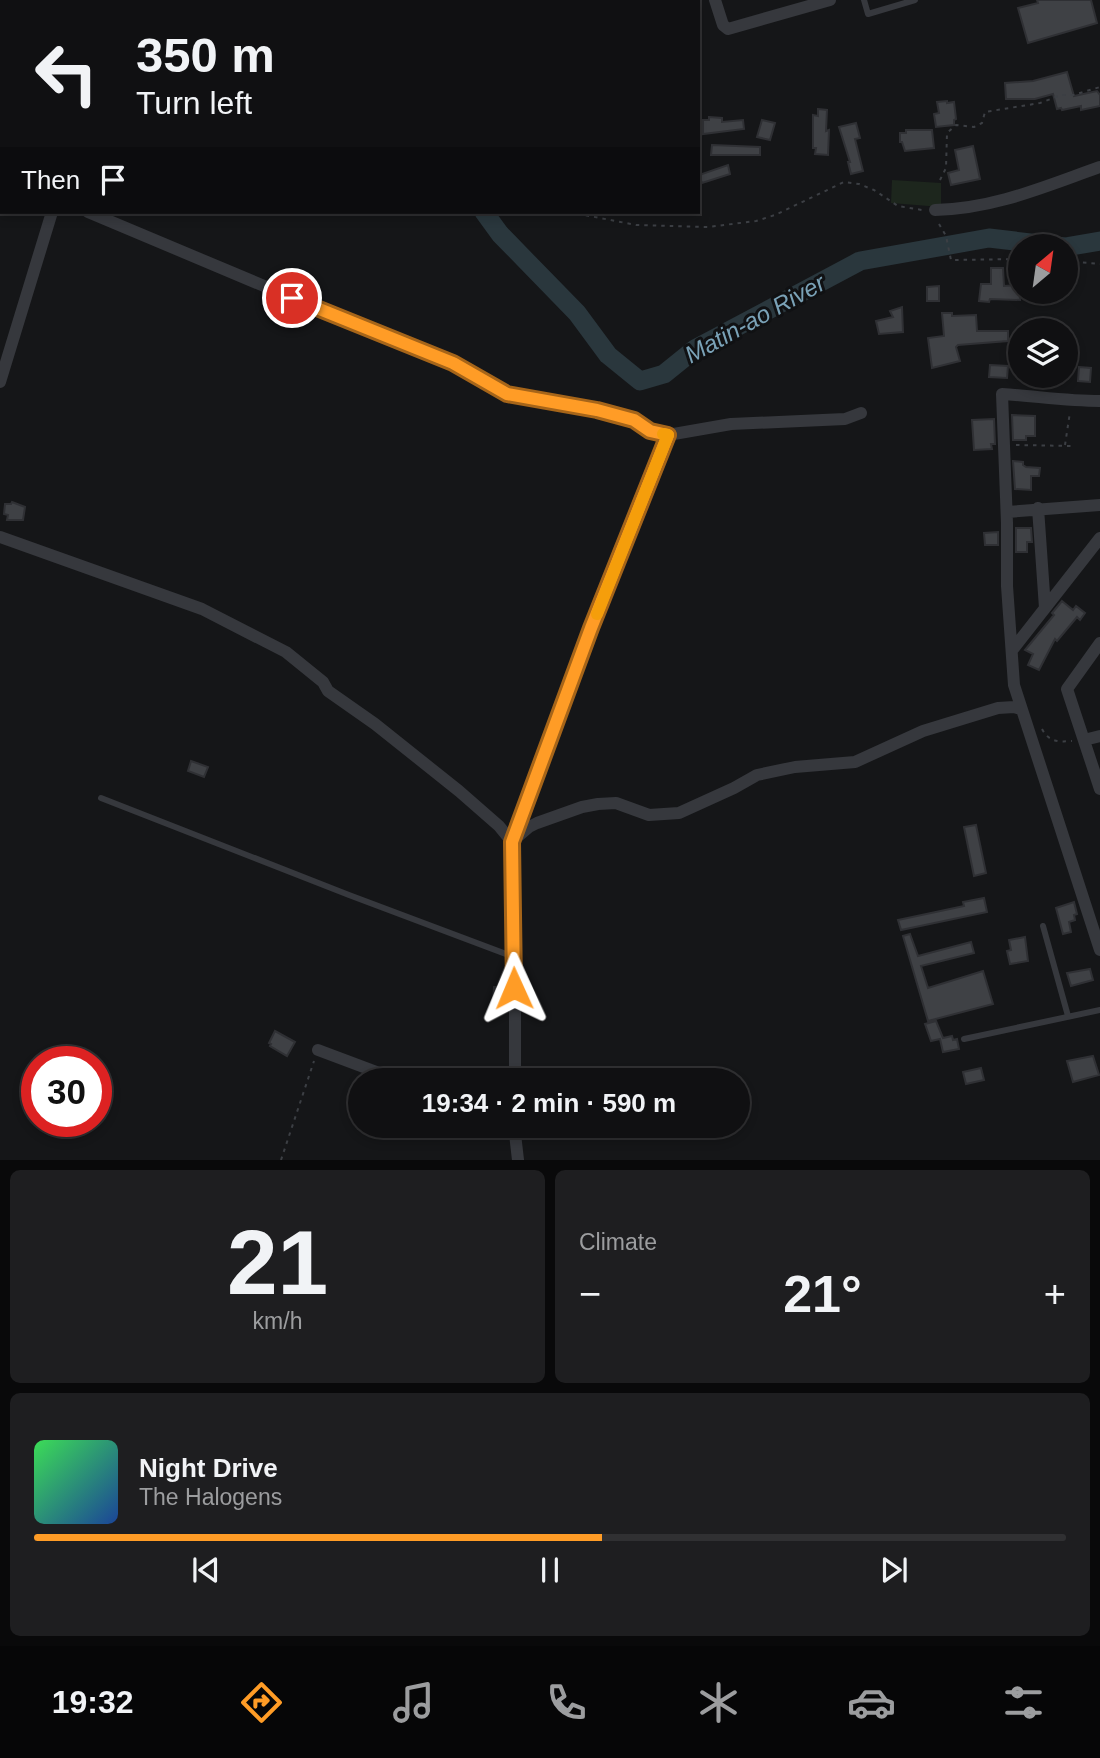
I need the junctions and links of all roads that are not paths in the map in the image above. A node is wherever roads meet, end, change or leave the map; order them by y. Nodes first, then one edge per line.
1 (715, 0) edge
2 (830, 0) edge
3 (864, 0) edge
4 (915, 0) edge
5 (1100, 167) edge
6 (935, 211) road end
7 (51, 214) edge
8 (93, 214) edge
9 (0, 382) edge
10 (1100, 401) edge
11 (861, 413) dead end
12 (668, 435) junction
13 (1100, 505) edge
14 (1038, 509) junction
15 (1007, 512) junction
16 (0, 537) edge
17 (1100, 538) edge
18 (1045, 608) junction
19 (1100, 643) edge
20 (1013, 649) junction
21 (1021, 709) junction
22 (1100, 736) edge
23 (1084, 740) junction
24 (1100, 789) edge
25 (101, 798) dead end
26 (512, 842) junction
27 (1043, 926) dead end
28 (1100, 950) edge
29 (514, 957) junction
30 (1100, 1010) edge
31 (1068, 1016) junction
32 (964, 1039) dead end
33 (318, 1050) road end
34 (366, 1068) edge
35 (514, 1068) edge
36 (515, 1138) edge
37 (518, 1160) edge

1 - 2 street
3 - 4 lane
5 - 6 street
7 - 9 street
8 - 12 street
10 - 15 street
11 - 12 street
12 - 26 street
13 - 14 street
14 - 15 street
14 - 18 street
15 - 20 street
16 - 26 street
17 - 18 street
18 - 20 street
19 - 23 street
20 - 21 street
21 - 26 street
21 - 28 street
22 - 23 street
23 - 24 street
25 - 29 lane
26 - 29 street
27 - 31 lane
29 - 35 street
30 - 31 lane
31 - 32 lane
33 - 34 street
36 - 37 street

